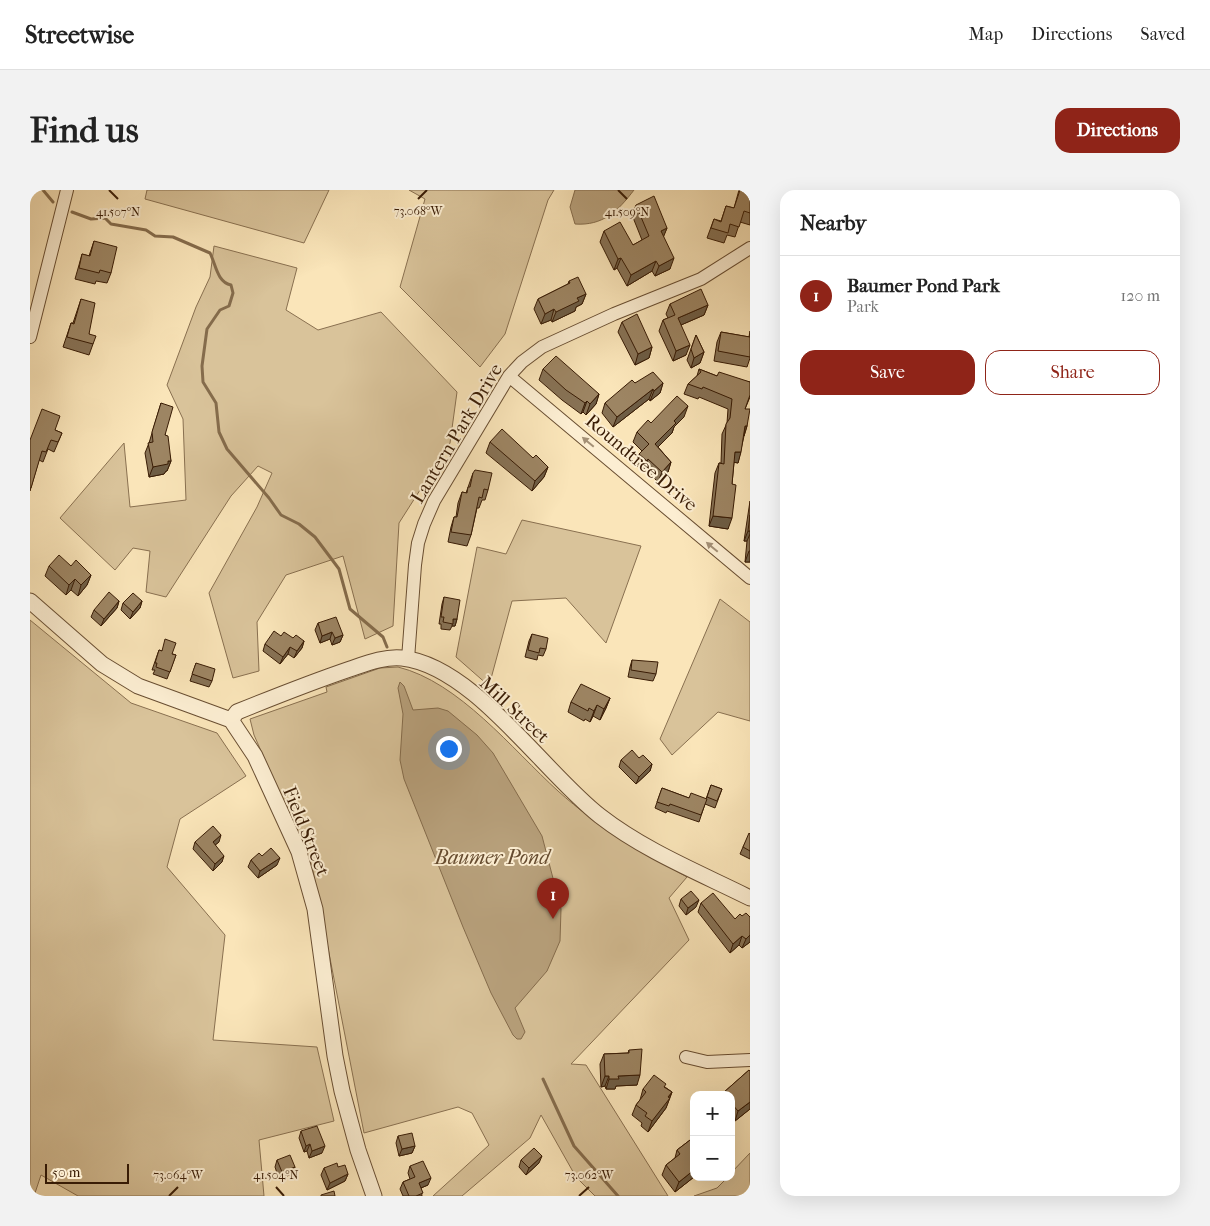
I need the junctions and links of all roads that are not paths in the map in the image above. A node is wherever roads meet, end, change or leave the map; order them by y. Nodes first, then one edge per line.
1 (67, 190) edge
2 (750, 248) edge
3 (30, 337) edge
4 (509, 376) junction
5 (750, 578) edge
6 (30, 600) edge
7 (408, 659) junction
8 (231, 720) junction
9 (750, 898) edge
10 (686, 1057) dead end
11 (750, 1060) edge
12 (374, 1196) edge

1 - 3 street
2 - 4 street, Lantern Park Drive
5 -> 4 street, Roundtree Drive
4 - 7 street, Lantern Park Drive
6 - 8 street
7 - 8 street, Mill Street
7 - 9 street, Mill Street
8 - 12 street, Field Street
10 - 11 street

